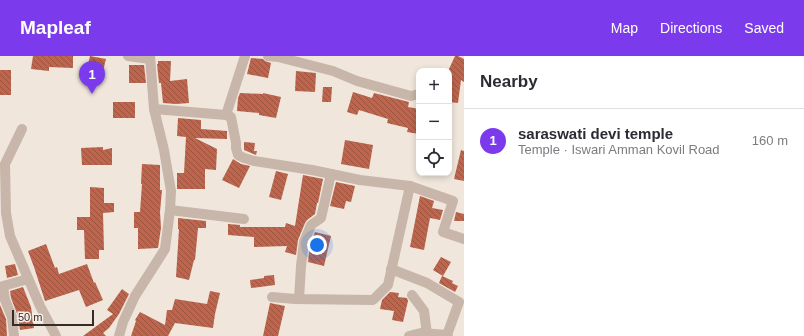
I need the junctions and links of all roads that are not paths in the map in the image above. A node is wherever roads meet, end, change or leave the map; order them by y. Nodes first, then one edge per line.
1 (128, 56) edge
2 (245, 56) edge
3 (268, 56) edge
4 (150, 58) edge
5 (416, 95) edge
6 (154, 109) junction
7 (226, 115) junction
8 (22, 129) dead end
9 (331, 174) junction
10 (410, 186) junction
11 (170, 210) junction
12 (244, 219) dead end
13 (464, 239) edge
14 (391, 269) junction
15 (28, 279) junction
16 (412, 295) dead end
17 (272, 297) dead end
18 (299, 299) junction
19 (427, 334) junction
20 (14, 336) edge
21 (56, 336) edge
22 (119, 336) edge
23 (409, 336) edge
24 (447, 336) edge

1 - 4 street
2 - 7 street
3 - 5 street
4 - 6 street
6 - 7 street
6 - 11 street
7 - 9 street
8 - 15 street
9 - 10 street
9 - 18 street
10 - 13 street
10 - 14 street
11 - 12 street
11 - 22 street
14 - 18 street
14 - 24 street
15 - 20 street
15 - 21 street
16 - 19 street
17 - 18 street
19 - 23 street
19 - 24 street

